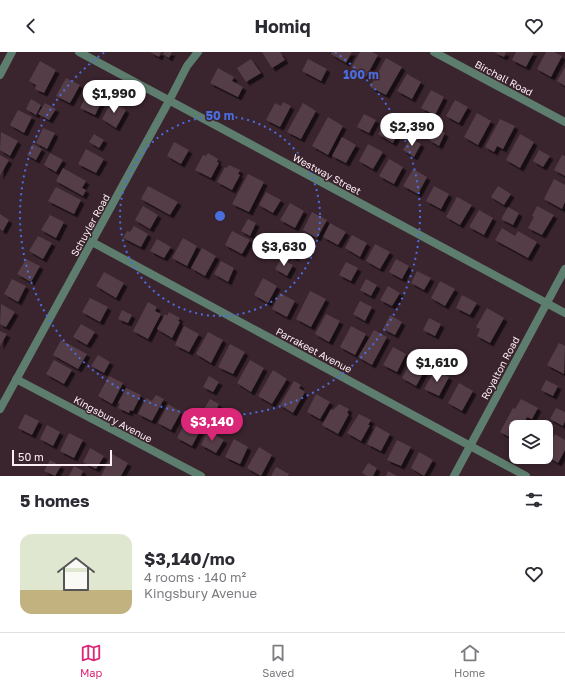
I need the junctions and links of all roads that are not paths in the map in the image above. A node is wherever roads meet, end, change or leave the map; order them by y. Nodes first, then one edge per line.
1 (12, 52) edge
2 (79, 52) edge
3 (198, 52) edge
4 (434, 52) edge
5 (0, 75) edge
6 (169, 101) junction
7 (565, 122) edge
8 (92, 242) junction
9 (565, 269) edge
10 (546, 303) junction
11 (565, 313) edge
12 (16, 379) junction
13 (0, 408) edge
14 (470, 446) junction
15 (201, 476) edge
16 (454, 476) edge
17 (526, 476) edge

1 - 5 street
2 - 6 street, Westway Street
3 - 6 street, Schuyler Road
4 - 7 street, Birchall Road
6 - 8 street, Schuyler Road
6 - 10 street, Westway Street
8 - 12 street, Schuyler Road
8 - 14 street, Parrakeet Avenue
9 - 10 street, Royalton Road
10 - 11 street, Westway Street
10 - 14 street, Royalton Road
12 - 13 street, Schuyler Road
12 - 15 street, Kingsbury Avenue
14 - 16 street, Royalton Road
14 - 17 street, Parrakeet Avenue

